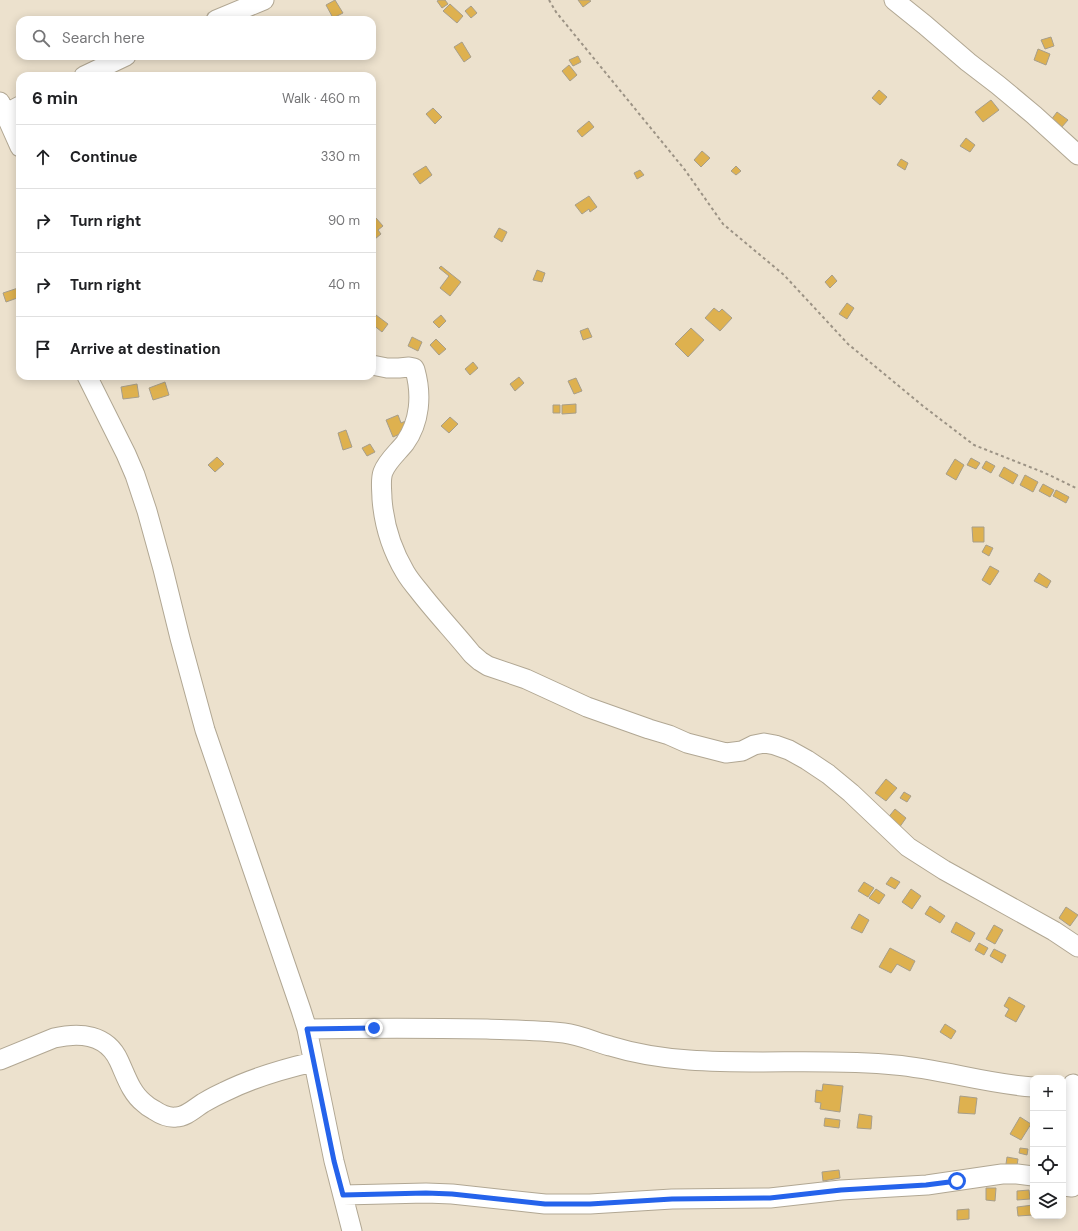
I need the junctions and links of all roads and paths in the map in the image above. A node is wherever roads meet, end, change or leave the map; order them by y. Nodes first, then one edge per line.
1 (264, 0) edge
2 (548, 0) edge
3 (894, 0) edge
4 (226, 16) edge
5 (118, 60) edge
6 (92, 72) edge
7 (8, 107) edge
8 (16, 134) edge
9 (1078, 155) edge
10 (376, 366) edge
11 (89, 380) edge
12 (1078, 489) edge
13 (1078, 947) edge
14 (307, 1029) junction
15 (0, 1060) edge
16 (313, 1062) junction
17 (1071, 1084) edge
18 (1030, 1087) edge
19 (1030, 1176) edge
20 (1066, 1186) edge
21 (343, 1195) junction
22 (352, 1231) edge

1 - 4 street
2 - 12 path
3 - 9 street
5 - 6 street
7 - 8 street
10 - 13 street
11 - 14 street
14 - 16 street
14 - 18 street
15 - 16 street
16 - 21 street
17 - 20 street
19 - 21 street
21 - 22 street

